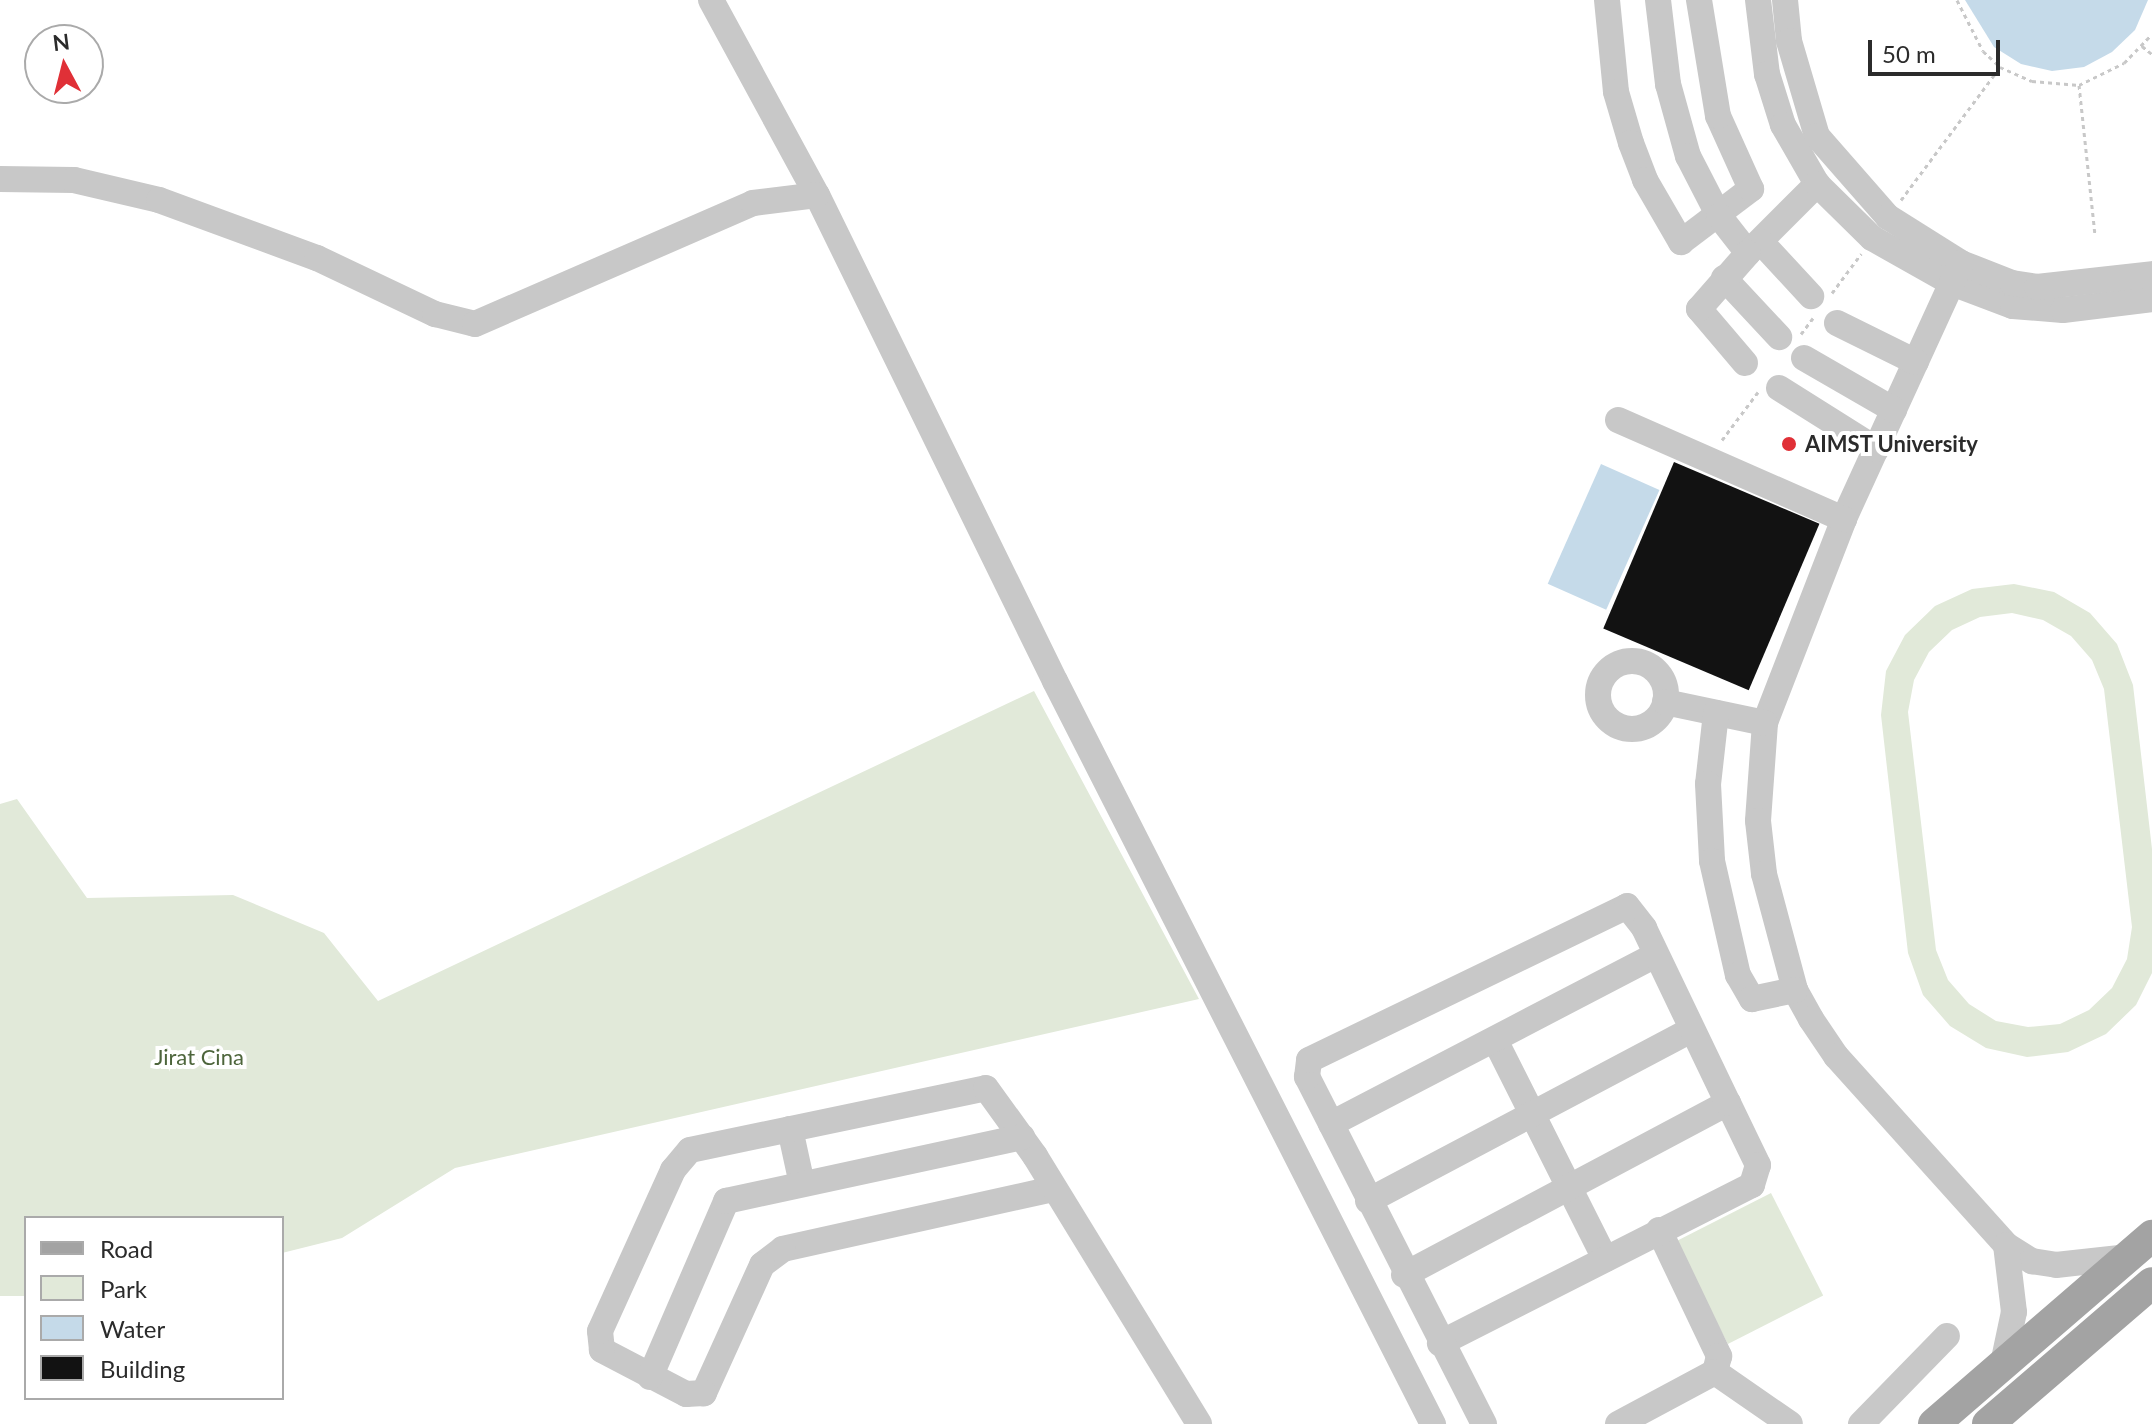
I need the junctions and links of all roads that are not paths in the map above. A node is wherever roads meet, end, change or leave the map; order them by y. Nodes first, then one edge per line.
1 (711, 0) edge
2 (1607, 0) edge
3 (1658, 0) edge
4 (1699, 0) edge
5 (1788, 3) edge
6 (1757, 4) edge
7 (1709, 76) junction
8 (1668, 84) junction
9 (0, 179) edge
10 (1817, 184) junction
11 (817, 195) junction
12 (1719, 216) junction
13 (1880, 228) junction
14 (1755, 247) junction
15 (1956, 273) junction
16 (2152, 274) edge
17 (1724, 278) junction
18 (2152, 299) edge
19 (1916, 362) junction
20 (1745, 363) dead end
21 (1771, 387) road end
22 (1894, 410) junction
23 (1618, 420) dead end
24 (1876, 449) junction
25 (1844, 519) junction
26 (1665, 702) dead end
27 (1716, 713) junction
28 (1765, 723) junction
29 (1656, 955) junction
30 (1795, 990) junction
31 (1691, 1030) junction
32 (1496, 1042) junction
33 (1728, 1103) junction
34 (1532, 1115) junction
35 (1331, 1124) junction
36 (790, 1129) junction
37 (1022, 1137) junction
38 (802, 1184) junction
39 (1053, 1189) junction
40 (1569, 1190) junction
41 (1368, 1201) junction
42 (1659, 1230) junction
43 (2152, 1236) edge
44 (2006, 1245) junction
45 (2127, 1257) junction
46 (1605, 1259) junction
47 (1404, 1275) junction
48 (2152, 1283) edge
49 (1947, 1336) dead end
50 (1440, 1343) junction
51 (2003, 1364) junction
52 (1715, 1372) junction
53 (650, 1377) junction
54 (1776, 1420) edge
55 (1199, 1424) edge
56 (1433, 1424) edge
57 (1484, 1424) edge
58 (1618, 1424) edge
59 (1861, 1424) edge
60 (1934, 1424) edge
61 (1988, 1424) edge

1 - 11 street
2 - 12 street
3 - 8 street
4 - 7 street
5 - 13 street
6 - 10 street
7 - 8 street
7 - 12 street
8 - 12 street
9 - 11 street
10 - 13 street
10 - 14 street
11 - 56 street
12 - 14 street
13 - 15 street
14 - 17 street
14 - 19 street
15 - 16 street
15 - 18 street
15 - 19 street
17 - 20 street
17 - 22 street
19 - 22 street
21 - 24 street
22 - 24 street
23 - 25 street
24 - 25 street
25 - 28 street
26 - 27 street
27 - 28 street
27 - 30 street
28 - 30 street
29 - 31 street
29 - 32 street
29 - 35 street
30 - 44 street
31 - 33 street
31 - 34 street
32 - 34 street
32 - 35 street
33 - 40 street
33 - 42 street
34 - 40 street
34 - 41 street
35 - 41 street
36 - 37 street
36 - 38 street
36 - 53 street
37 - 38 street
37 - 39 street
38 - 53 street
39 - 53 street
39 - 55 street
40 - 46 street
40 - 47 street
41 - 47 street
42 - 46 street
42 - 52 street
43 - 45 main road
44 - 45 street
44 - 51 street
45 - 51 main road
46 - 50 street
47 - 50 street
48 - 61 main road
49 - 59 street
50 - 57 street
51 - 60 main road
52 - 54 street
52 - 58 street

